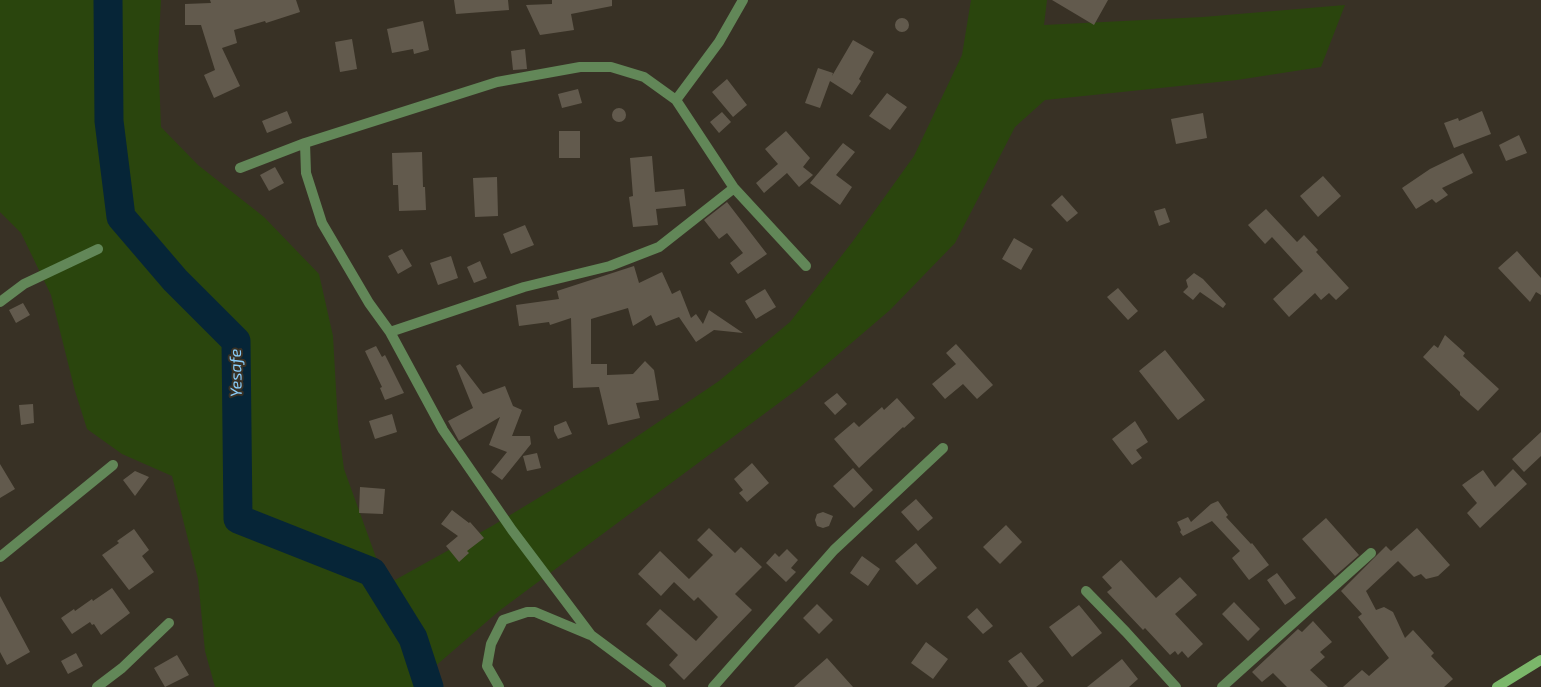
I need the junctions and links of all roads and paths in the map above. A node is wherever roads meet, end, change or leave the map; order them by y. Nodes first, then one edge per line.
1 (743, 0) edge
2 (676, 100) junction
3 (305, 144) junction
4 (240, 168) dead end
5 (734, 188) junction
6 (98, 248) dead end
7 (806, 266) dead end
8 (0, 302) edge
9 (390, 332) junction
10 (943, 448) dead end
11 (113, 465) dead end
12 (1371, 553) dead end
13 (0, 557) edge
14 (1086, 591) dead end
15 (169, 623) dead end
16 (591, 635) junction
17 (1541, 660) edge
18 (97, 687) edge
19 (499, 687) edge
20 (661, 687) edge
21 (713, 687) edge
22 (1176, 687) edge
23 (1222, 687) edge
24 (1497, 687) edge

1 - 2 street
2 - 3 street
2 - 5 street
3 - 4 street
3 - 9 street
5 - 7 street
5 - 9 street
6 - 8 street
9 - 16 street
10 - 21 street
11 - 13 street
12 - 23 street
14 - 22 street
15 - 18 street
16 - 19 street
16 - 20 street
17 - 24 main road

